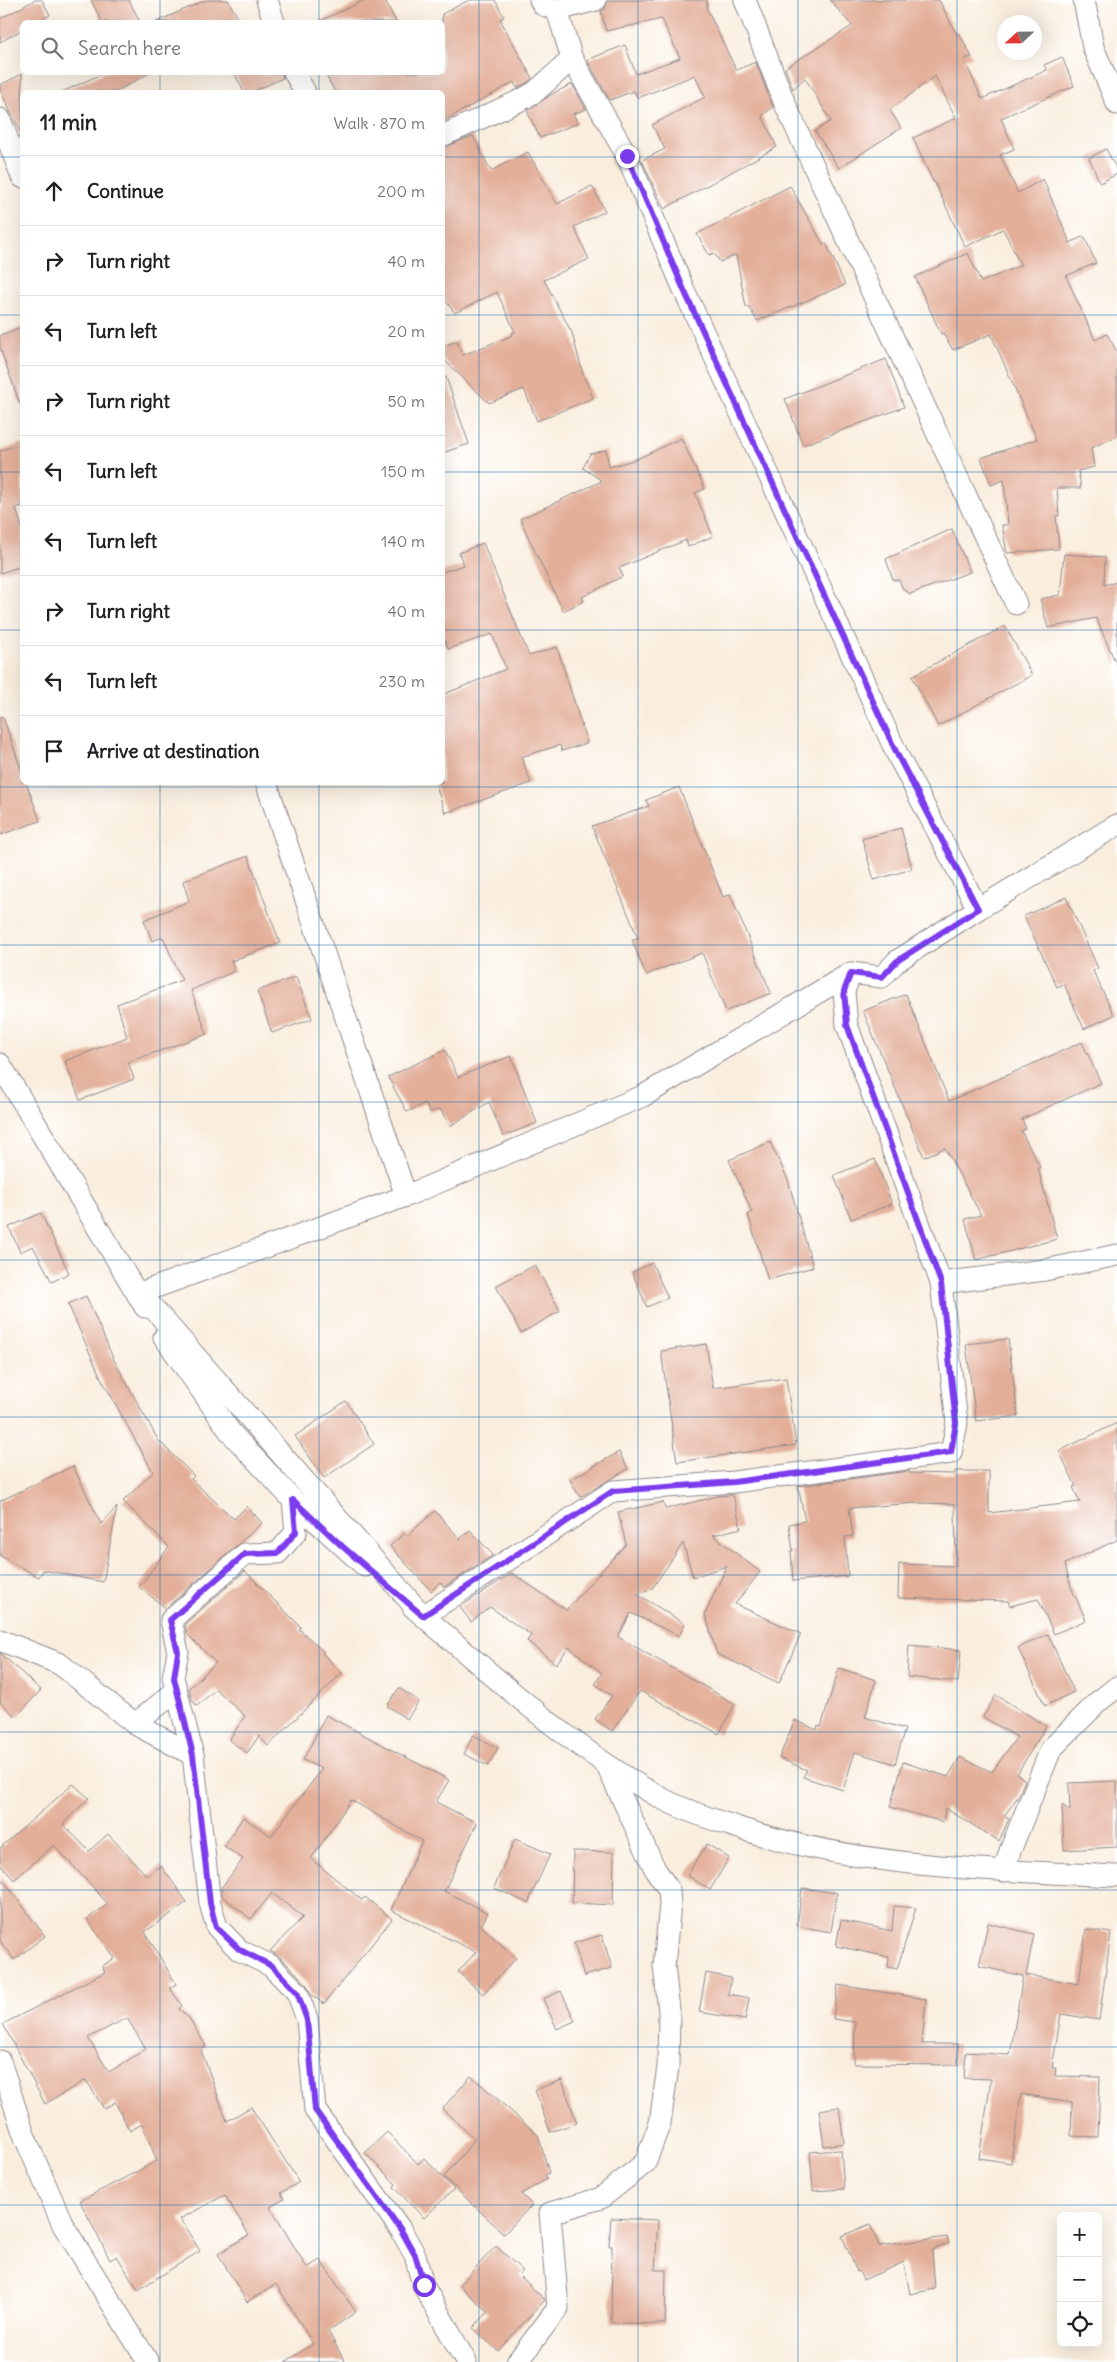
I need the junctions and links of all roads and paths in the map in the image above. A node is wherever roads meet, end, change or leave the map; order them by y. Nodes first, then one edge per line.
1 (267, 0) edge
2 (596, 0) edge
3 (745, 0) edge
4 (1084, 0) edge
5 (549, 5) edge
6 (273, 20) edge
7 (572, 58) junction
8 (296, 75) edge
9 (304, 90) edge
10 (1117, 104) edge
11 (0, 119) edge
12 (445, 135) edge
13 (20, 172) edge
14 (1016, 604) dead end
15 (267, 785) edge
16 (1117, 825) edge
17 (978, 909) junction
18 (851, 973) junction
19 (0, 1064) edge
20 (406, 1196) junction
21 (1117, 1255) edge
22 (941, 1283) junction
23 (293, 1500) junction
24 (423, 1616) junction
25 (0, 1640) edge
26 (1117, 1688) edge
27 (176, 1691) junction
28 (135, 1724) junction
29 (193, 1755) junction
30 (607, 1766) junction
31 (1004, 1870) junction
32 (1117, 1876) edge
33 (0, 2061) edge
34 (148, 2362) edge
35 (466, 2362) edge
36 (517, 2362) edge

1 - 6 street
2 - 5 street
3 - 14 street
4 - 10 street
5 - 7 street
7 - 12 street
7 - 17 street
8 - 9 street
11 - 13 street
15 - 20 street
16 - 17 street
17 - 18 street
18 - 20 street
18 - 22 street
19 - 23 street
20 - 24 street
21 - 22 street
22 - 24 street
23 - 24 street
23 - 27 street
24 - 30 street
25 - 28 street
26 - 31 street
27 - 28 street
27 - 29 street
28 - 29 street
29 - 35 street
30 - 31 street
30 - 36 street
31 - 32 street
33 - 34 street

